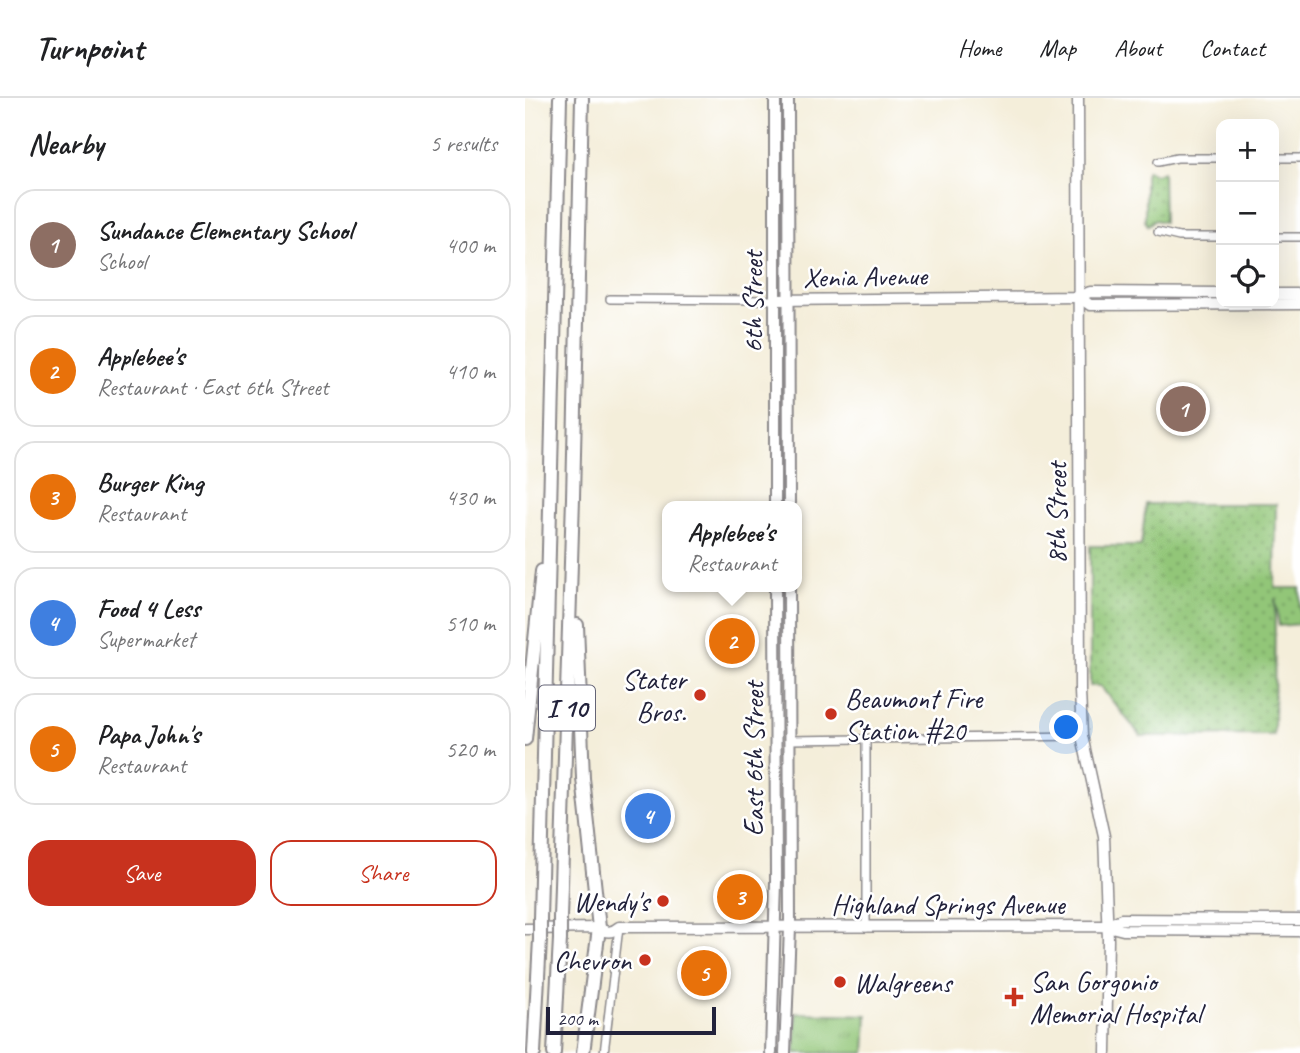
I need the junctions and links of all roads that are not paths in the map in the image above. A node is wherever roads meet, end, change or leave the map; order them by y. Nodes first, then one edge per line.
1 (560, 98) edge
2 (582, 98) edge
3 (775, 98) edge
4 (788, 98) edge
5 (1078, 98) edge
6 (1216, 158) edge
7 (1279, 158) edge
8 (1300, 158) edge
9 (1158, 162) dead end
10 (1158, 232) dead end
11 (1216, 237) edge
12 (1279, 237) edge
13 (1300, 237) edge
14 (1216, 293) edge
15 (1279, 294) edge
16 (1300, 294) edge
17 (1079, 297) junction
18 (610, 299) dead end
19 (775, 300) junction
20 (789, 300) junction
21 (1300, 304) edge
22 (573, 498) junction
23 (551, 501) junction
24 (775, 501) edge
25 (789, 501) edge
26 (775, 592) edge
27 (789, 592) edge
28 (1082, 736) junction
29 (866, 738) junction
30 (525, 739) edge
31 (789, 740) junction
32 (775, 825) junction
33 (790, 863) junction
34 (1300, 920) edge
35 (1107, 926) junction
36 (599, 928) junction
37 (619, 928) junction
38 (775, 928) junction
39 (790, 928) junction
40 (866, 928) junction
41 (525, 929) edge
42 (1300, 931) edge
43 (534, 1053) edge
44 (554, 1053) edge
45 (583, 1053) edge
46 (604, 1053) edge
47 (771, 1053) edge
48 (786, 1053) edge
49 (1106, 1053) edge

1 - 23 highway, I 10
2 - 22 highway, I 10
3 - 19 main road, 6th Street
4 - 20 main road, 6th Street
5 - 17 street, 8th Street
6 - 9 street
7 - 8 street
10 - 11 street
12 - 13 street
14 - 17 street, Xenia Avenue
15 - 16 street
17 - 20 street, Xenia Avenue
17 - 21 street, Xenia Avenue
17 - 28 street, 8th Street
18 - 19 street, Xenia Avenue
19 - 20 street, Xenia Avenue
19 - 24 main road, 6th Street
20 - 25 main road, 6th Street
22 - 36 highway
22 - 44 highway, I 10, bridge
23 - 30 highway
23 - 43 highway, I 10, bridge
26 - 32 main road, East 6th Street
27 - 31 main road, East 6th Street
28 - 29 street
28 - 35 street, 8th Street
29 - 31 street
29 - 40 street
31 - 33 main road, East 6th Street
32 - 33 main road
32 - 38 main road, East 6th Street
33 - 39 main road, East 6th Street
34 - 35 street, Highland Springs Avenue
35 - 40 street, Highland Springs Avenue
35 - 42 street, Highland Springs Avenue
35 - 49 street, 8th Street
36 - 37 street
36 - 41 street
36 - 45 highway
37 - 38 street, Highland Springs Avenue
37 - 46 street
38 - 39 street, Highland Springs Avenue
38 - 47 main road, East 6th Street
39 - 40 street, Highland Springs Avenue
39 - 48 main road, East 6th Street

